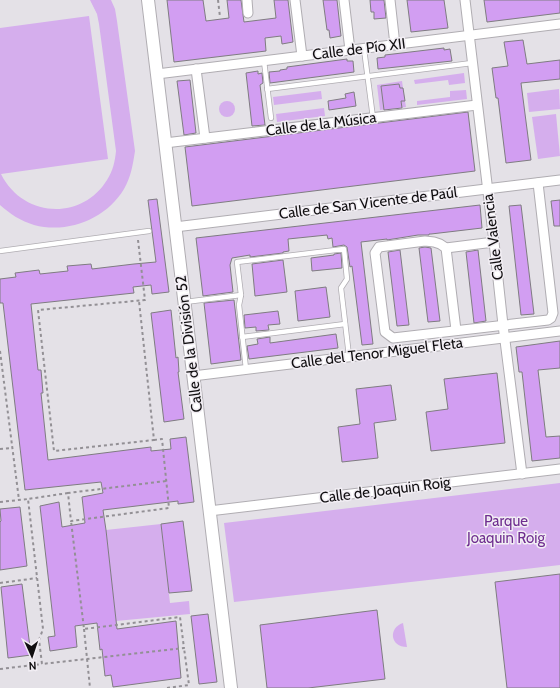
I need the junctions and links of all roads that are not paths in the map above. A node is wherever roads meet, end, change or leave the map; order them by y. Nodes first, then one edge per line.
1 (148, 0) edge
2 (247, 0) edge
3 (295, 0) edge
4 (344, 0) edge
5 (390, 0) edge
6 (464, 0) edge
7 (248, 13) dead end
8 (560, 24) edge
9 (469, 36) junction
10 (395, 45) junction
11 (364, 49) junction
12 (350, 50) junction
13 (302, 56) junction
14 (264, 61) junction
15 (472, 63) junction
16 (196, 70) junction
17 (157, 74) junction
18 (368, 76) junction
19 (267, 89) junction
20 (477, 105) junction
21 (271, 118) dead end
22 (373, 118) junction
23 (205, 138) junction
24 (165, 143) junction
25 (560, 180) edge
26 (538, 183) junction
27 (487, 188) junction
28 (175, 227) junction
29 (149, 231) dead end
30 (494, 242) junction
31 (446, 248) junction
32 (0, 251) edge
33 (241, 295) junction
34 (184, 302) junction
35 (345, 324) junction
36 (503, 325) junction
37 (456, 330) junction
38 (560, 330) edge
39 (242, 337) junction
40 (504, 337) junction
41 (349, 356) junction
42 (246, 369) junction
43 (193, 376) junction
44 (560, 469) edge
45 (522, 474) junction
46 (209, 511) junction
47 (231, 688) edge

1 - 17 main road, Calle de la División 52
2 - 7 street
3 - 13 street
4 - 12 street
5 - 10 street
6 - 9 street, Calle Valencia
8 - 9 street, Calle de Pío XII
9 - 10 street, Calle de Pío XII
9 - 15 street, Calle Valencia
10 - 11 street, Calle de Pío XII
11 - 12 street, Calle de Pío XII
11 - 18 lane
12 - 13 street, Calle de Pío XII
13 - 14 street, Calle de Pío XII
14 - 16 street, Calle de Pío XII
14 - 19 lane
15 - 18 lane
15 - 20 street, Calle Valencia
16 - 17 street, Calle de Pío XII
16 - 23 street
17 - 24 main road, Calle de la División 52
18 - 19 lane
18 - 22 lane
19 - 21 lane
20 - 22 street, Calle de la Música
20 - 27 street, Calle Valencia
22 - 23 street, Calle de la Música
23 - 24 street, Calle de la Música
24 - 28 main road, Calle de la División 52
25 - 26 street, Calle de San Vicente de Paúl
26 - 27 street, Calle de San Vicente de Paúl
26 - 36 street
27 - 28 street, Calle de San Vicente de Paúl
27 - 30 street, Calle Valencia
28 - 34 main road, Calle de la División 52
29 - 32 lane
30 - 31 street
30 - 36 street, Calle Valencia
31 - 37 street
31 - 37 street
33 - 34 lane
33 - 35 lane
33 - 39 lane
34 - 43 main road, Calle de la División 52
35 - 39 lane
35 - 41 lane
36 - 37 street
36 - 40 street, Calle Valencia
38 - 40 street, Calle del Tenor Miguel Fleta
39 - 42 lane
40 - 41 street, Calle del Tenor Miguel Fleta
40 - 45 street, Calle Valencia
41 - 42 street, Calle del Tenor Miguel Fleta
42 - 43 street, Calle del Tenor Miguel Fleta
43 - 46 main road, Calle de la División 52
44 - 45 street, Calle de Joaquin Roig
45 - 46 street, Calle de Joaquin Roig
46 - 47 main road, Calle de la División 52

